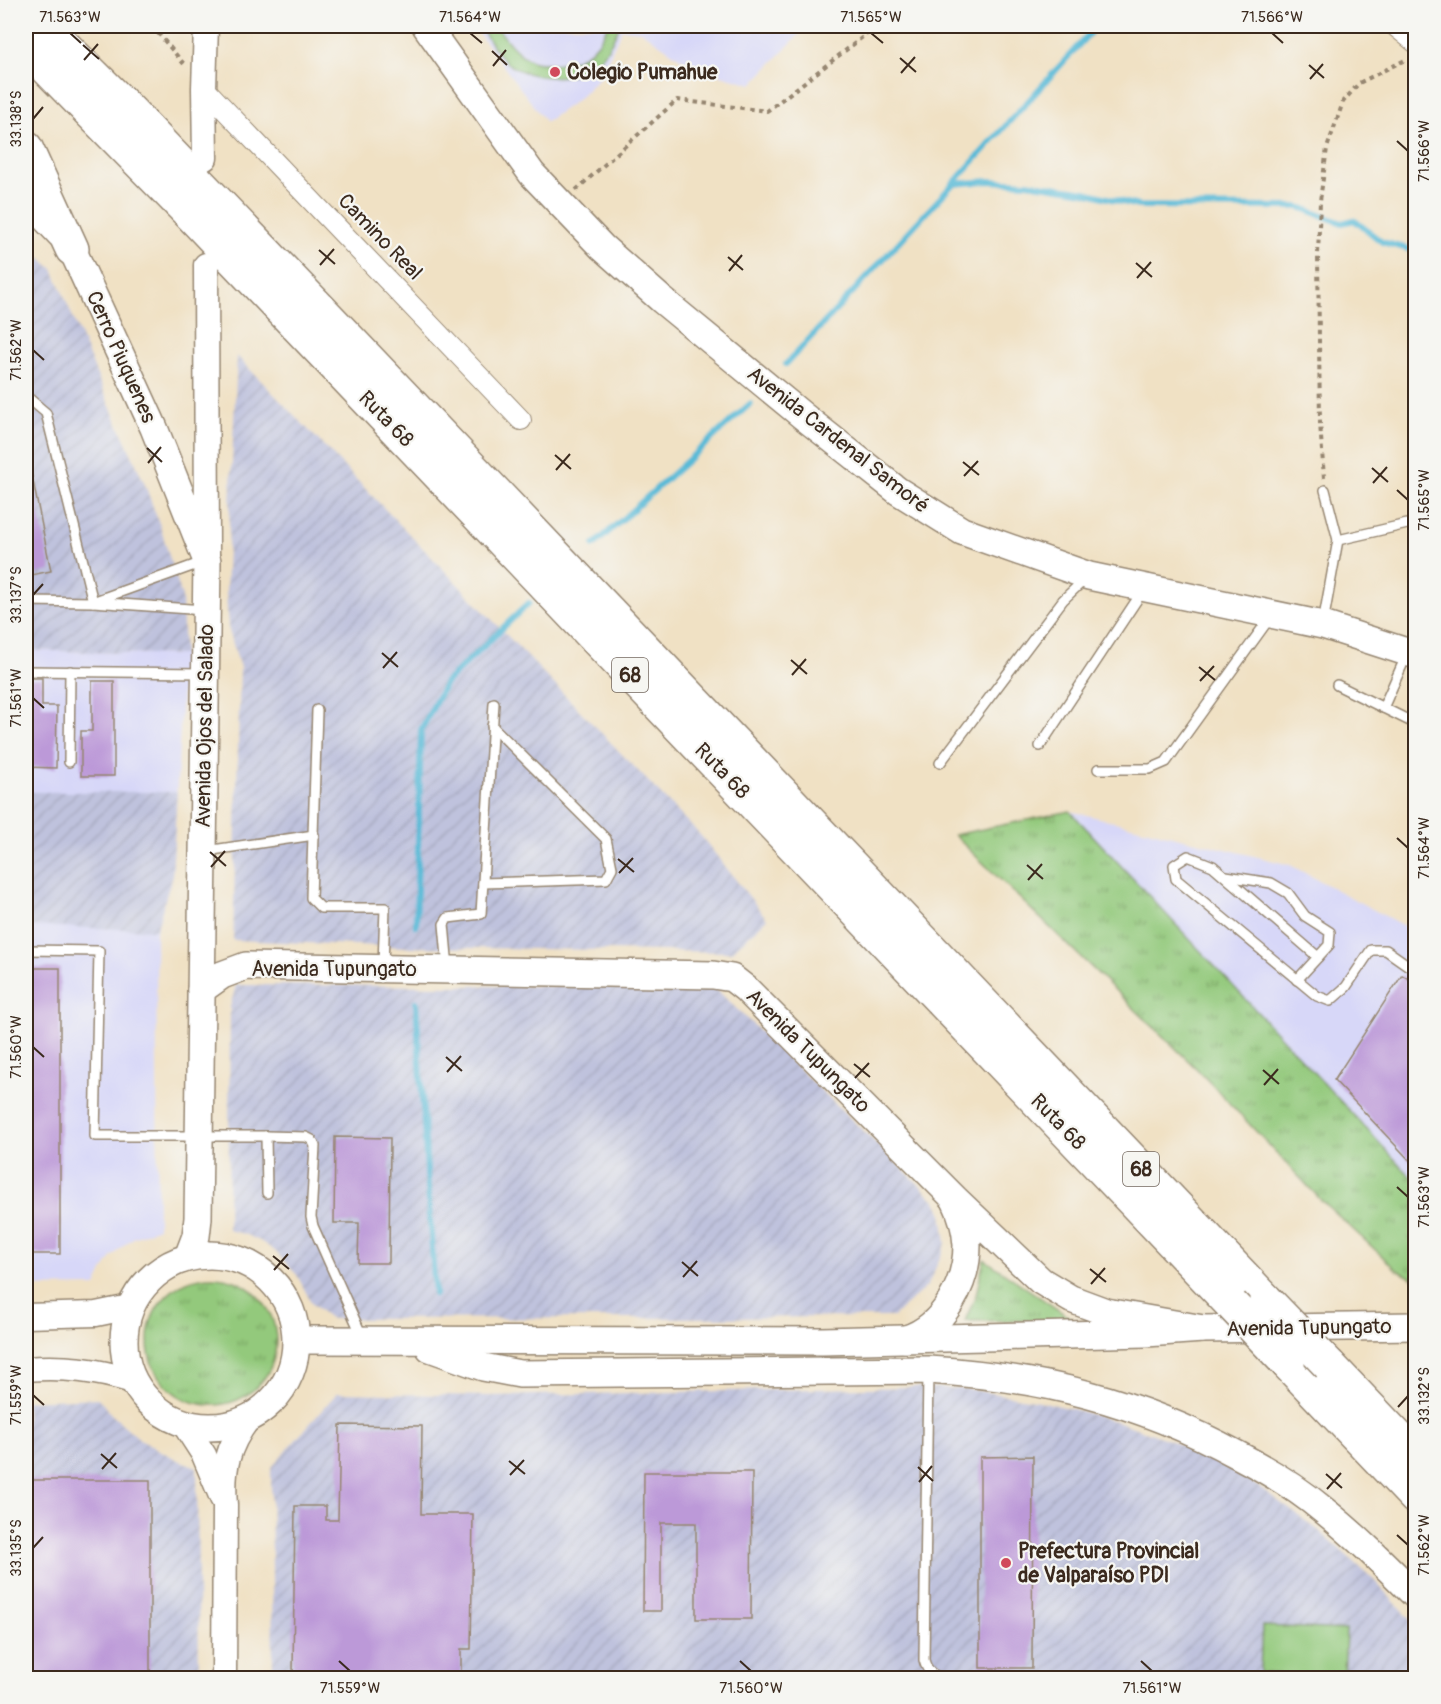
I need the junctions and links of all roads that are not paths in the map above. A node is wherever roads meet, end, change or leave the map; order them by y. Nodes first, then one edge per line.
1 (44, 26) edge
2 (206, 26) edge
3 (426, 26) edge
4 (1395, 26) edge
5 (1416, 44) edge
6 (26, 47) edge
7 (204, 88) junction
8 (26, 148) edge
9 (205, 158) dead end
10 (26, 200) edge
11 (72, 249) junction
12 (206, 265) dead end
13 (26, 396) edge
14 (521, 420) dead end
15 (1325, 490) road end
16 (1416, 522) edge
17 (1338, 540) junction
18 (207, 561) junction
19 (1089, 576) junction
20 (1145, 587) junction
21 (26, 601) edge
22 (93, 602) junction
23 (207, 610) junction
24 (1272, 614) junction
25 (1323, 626) junction
26 (1412, 653) edge
27 (26, 671) edge
28 (70, 671) junction
29 (206, 673) junction
30 (1337, 685) dead end
31 (494, 703) dead end
32 (1383, 708) junction
33 (317, 710) dead end
34 (1416, 724) edge
35 (492, 726) junction
36 (1040, 746) dead end
37 (69, 762) dead end
38 (940, 763) dead end
39 (1098, 769) dead end
40 (314, 835) junction
41 (203, 851) junction
42 (1224, 876) junction
43 (483, 883) junction
44 (26, 950) edge
45 (1318, 957) junction
46 (383, 968) junction
47 (448, 970) junction
48 (1416, 971) edge
49 (1297, 980) junction
50 (201, 990) junction
51 (199, 1136) junction
52 (266, 1136) junction
53 (267, 1192) dead end
54 (955, 1199) junction
55 (188, 1257) junction
56 (130, 1308) junction
57 (26, 1316) edge
58 (1416, 1326) edge
59 (1203, 1329) junction
60 (906, 1339) junction
61 (297, 1340) junction
62 (364, 1341) junction
63 (396, 1341) junction
64 (26, 1370) edge
65 (928, 1370) junction
66 (133, 1381) junction
67 (248, 1419) junction
68 (184, 1424) junction
69 (1416, 1456) edge
70 (1416, 1498) edge
71 (225, 1505) junction
72 (1416, 1596) edge
73 (224, 1678) edge
74 (944, 1678) edge

1 - 69 highway, Ruta 68 / 68, bridge
2 - 7 street
3 - 19 main road, Avenida Cardenal Samoré
4 - 5 street
6 - 70 highway, Ruta 68 / 68, bridge
7 - 9 street
7 - 14 street, Camino Real
8 - 11 highway
10 - 11 street, Cerro Piuquenes
11 - 18 main road, Cerro Piuquenes
12 - 18 street, Avenida Ojos del Salado
13 - 22 lane
15 - 17 lane
16 - 17 lane
17 - 25 lane
18 - 22 lane
18 - 23 main road, Avenida Ojos del Salado
19 - 20 main road, Avenida Cardenal Samoré
19 - 38 lane
20 - 24 main road, Avenida Cardenal Samoré
20 - 36 lane
21 - 22 lane
22 - 23 lane
23 - 29 main road, Avenida Ojos del Salado
24 - 25 main road, Avenida Cardenal Samoré
24 - 39 lane
25 - 26 main road, Avenida Cardenal Samoré
26 - 32 lane
27 - 28 lane
28 - 29 lane
28 - 37 lane
29 - 41 main road, Avenida Ojos del Salado
30 - 32 lane
31 - 35 lane
32 - 34 lane
33 - 40 lane
35 - 43 lane
35 - 43 lane
40 - 41 lane
40 - 46 lane
41 - 50 main road, Avenida Ojos del Salado
42 - 45 lane
42 - 45 lane
42 - 49 lane
43 - 47 lane
44 - 51 lane
45 - 49 lane
46 - 47 main road, Avenida Tupungato
46 - 50 main road, Avenida Tupungato
47 - 54 main road, Avenida Tupungato
48 - 49 lane
50 - 51 main road, Avenida Ojos del Salado
51 - 52 lane
51 - 55 main road, Avenida Ojos del Salado
52 - 53 lane
52 - 62 lane
54 - 59 main road, Avenida Tupungato
54 - 60 main road
55 - 56 main road
55 - 61 main road
56 - 57 street
56 - 66 main road
58 - 59 main road, Avenida Tupungato
59 - 60 main road, Avenida Tupungato
60 - 63 main road, Avenida Tupungato
61 - 62 main road, Avenida Tupungato
61 - 67 main road
62 - 63 main road, Avenida Tupungato
63 - 65 main road, Avenida Tupungato
64 - 66 street
65 - 72 main road, Avenida Tupungato
65 - 74 lane
66 - 68 main road
67 - 68 main road
67 - 71 street
68 - 71 street
71 - 73 street

